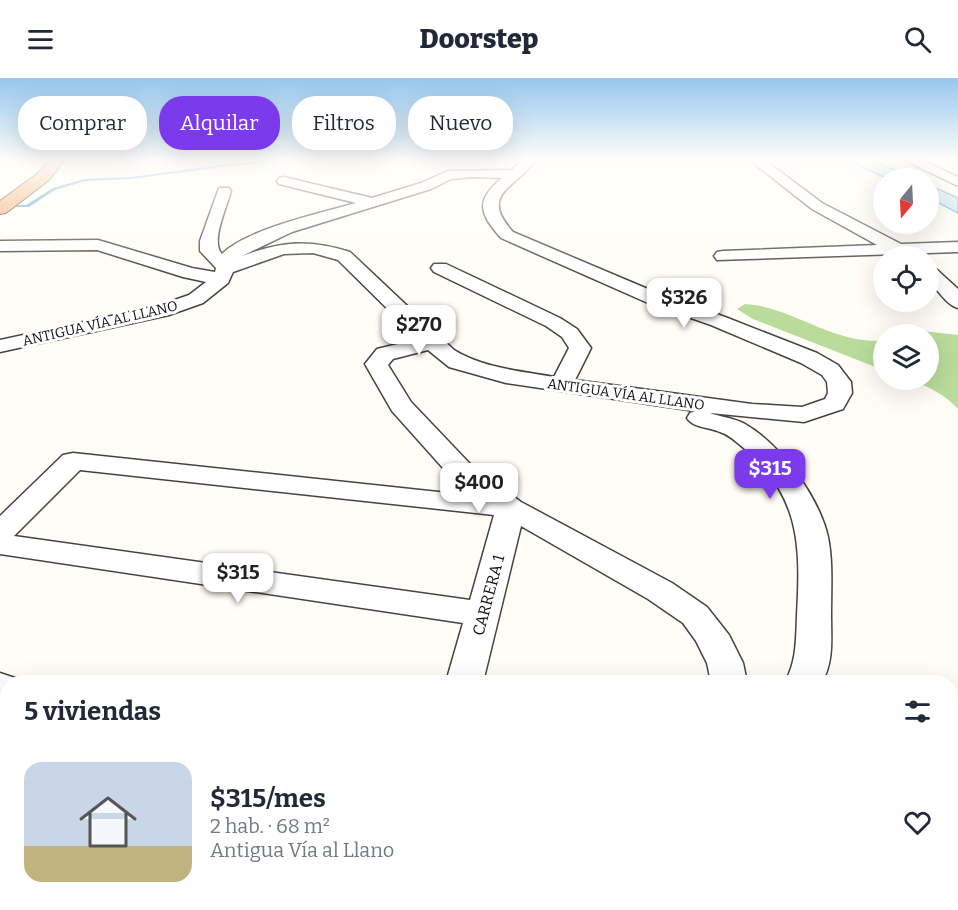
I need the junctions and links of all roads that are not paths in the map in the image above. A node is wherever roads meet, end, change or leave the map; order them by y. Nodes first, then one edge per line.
1 (12, 200) edge
2 (221, 200) edge
3 (362, 200) edge
4 (378, 200) edge
5 (491, 200) edge
6 (809, 200) edge
7 (371, 202) junction
8 (0, 209) edge
9 (0, 246) edge
10 (890, 246) edge
11 (958, 247) edge
12 (939, 249) edge
13 (873, 254) edge
14 (723, 256) dead end
15 (440, 268) dead end
16 (224, 274) junction
17 (939, 280) edge
18 (958, 303) edge
19 (433, 342) junction
20 (0, 346) edge
21 (561, 385) junction
22 (635, 397) junction
23 (511, 508) junction
24 (0, 533) edge
25 (0, 544) edge
26 (484, 614) junction
27 (467, 675) edge
28 (728, 675) edge
29 (808, 675) edge

1 - 8 highway
2 - 16 street
3 - 7 street
4 - 7 street
5 - 22 street, ANTIGUA VÍA AL LLANO
6 - 10 street
7 - 16 street
9 - 16 street
11 - 12 street
13 - 14 street
15 - 21 street
16 - 19 street, ANTIGUA VÍA AL LLANO
16 - 20 street, ANTIGUA VÍA AL LLANO
17 - 18 street
19 - 21 street, ANTIGUA VÍA AL LLANO
19 - 23 street
21 - 22 street, ANTIGUA VÍA AL LLANO
22 - 29 street
23 - 24 street
23 - 26 street, CARRERA 1
23 - 28 street
25 - 26 street
26 - 27 street, CARRERA 1

